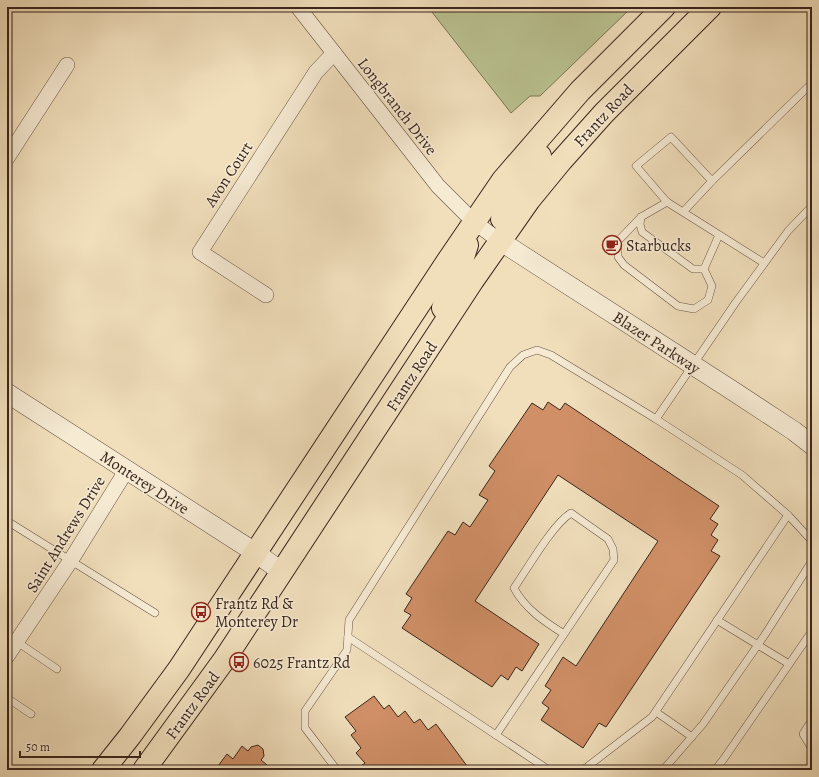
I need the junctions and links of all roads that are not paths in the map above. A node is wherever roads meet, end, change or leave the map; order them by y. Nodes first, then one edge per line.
1 (298, 7) edge
2 (664, 7) edge
3 (710, 7) edge
4 (334, 53) junction
5 (67, 65) dead end
6 (812, 83) edge
7 (571, 101) junction
8 (7, 158) edge
9 (712, 181) junction
10 (667, 202) junction
11 (812, 206) edge
12 (684, 212) junction
13 (641, 217) junction
14 (474, 222) junction
15 (719, 235) junction
16 (500, 241) junction
17 (764, 263) junction
18 (704, 269) junction
19 (266, 295) dead end
20 (426, 352) junction
21 (693, 365) junction
22 (7, 393) edge
23 (656, 419) junction
24 (812, 445) edge
25 (126, 471) junction
26 (788, 515) junction
27 (7, 521) edge
28 (812, 541) edge
29 (256, 553) junction
30 (71, 560) junction
31 (812, 561) edge
32 (282, 572) junction
33 (155, 613) dead end
34 (717, 620) junction
35 (812, 631) edge
36 (564, 634) junction
37 (348, 637) junction
38 (12, 638) edge
39 (758, 644) junction
40 (7, 656) edge
41 (790, 664) junction
42 (57, 669) dead end
43 (7, 698) edge
44 (656, 712) junction
45 (31, 714) dead end
46 (812, 720) edge
47 (496, 735) junction
48 (692, 737) junction
49 (812, 749) edge
50 (118, 760) edge
51 (104, 770) edge
52 (144, 770) edge
53 (337, 770) edge
54 (549, 770) edge
55 (583, 770) edge
56 (663, 770) edge
57 (715, 770) edge

1 - 4 street, Longbranch Drive
2 - 7 main road, Frantz Road
3 - 16 main road, Frantz Road
4 - 14 street, Longbranch Drive
4 - 19 street, Avon Court
5 - 8 street
6 - 9 lane
7 - 14 main road, Frantz Road
7 - 16 main road
9 - 10 lane
9 - 12 lane
10 - 12 lane
10 - 13 lane
11 - 17 lane
12 - 15 lane
13 - 18 lane
13 - 18 lane
14 - 16 street, Longbranch Drive
14 - 20 main road
14 - 29 main road, Frantz Road
15 - 17 lane
15 - 18 lane
16 - 20 main road, Frantz Road
16 - 21 street, Blazer Parkway
17 - 21 lane
20 - 32 main road, Frantz Road
21 - 23 lane
21 - 24 street, Blazer Parkway
22 - 25 street, Monterey Drive
23 - 26 lane
23 - 37 lane
25 - 29 street, Monterey Drive
25 - 30 street, Saint Andrews Drive
26 - 28 lane
26 - 34 lane
27 - 30 lane
29 - 32 street, Monterey Drive
29 - 50 main road, Frantz Road
30 - 33 lane
30 - 38 street, Saint Andrews Drive
31 - 39 lane
32 - 52 main road, Frantz Road
34 - 39 lane
34 - 44 lane
35 - 41 lane
36 - 36 lane
36 - 47 lane
37 - 47 lane
37 - 53 lane
38 - 40 street, Saint Andrews Drive
38 - 42 lane
39 - 41 lane
39 - 48 lane
41 - 57 lane
43 - 45 lane
44 - 48 lane
44 - 55 lane
46 - 49 lane
47 - 54 lane
48 - 56 lane
50 - 51 main road, Frantz Road

